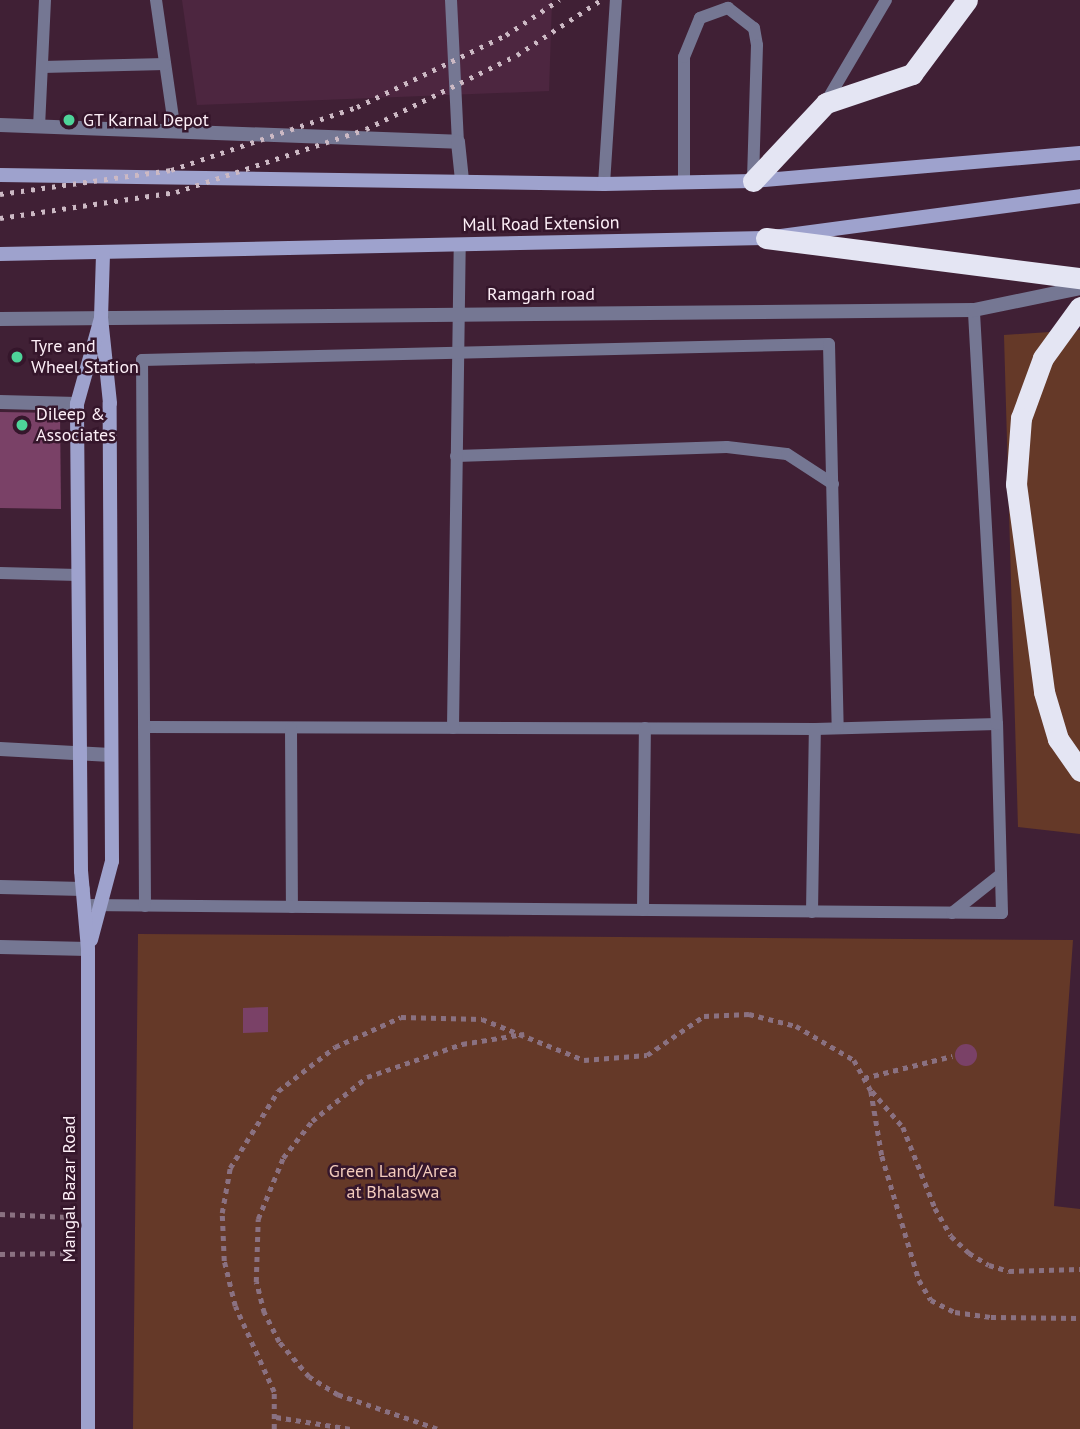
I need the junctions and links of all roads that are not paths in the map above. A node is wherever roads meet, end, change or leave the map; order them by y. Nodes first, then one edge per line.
1 (45, 0) edge
2 (156, 0) edge
3 (451, 0) edge
4 (616, 0) edge
5 (886, 0) edge
6 (967, 0) edge
7 (165, 64) junction
8 (42, 67) junction
9 (825, 103) junction
10 (0, 125) edge
11 (39, 127) junction
12 (175, 132) junction
13 (458, 142) junction
14 (1080, 153) edge
15 (0, 175) edge
16 (462, 180) junction
17 (753, 181) junction
18 (684, 183) junction
19 (604, 184) junction
20 (1080, 196) edge
21 (766, 239) junction
22 (460, 245) junction
23 (0, 254) edge
24 (103, 255) junction
25 (1080, 278) edge
26 (1080, 288) edge
27 (1080, 307) edge
28 (974, 310) junction
29 (457, 314) junction
30 (101, 318) junction
31 (0, 319) edge
32 (456, 353) junction
33 (0, 402) edge
34 (77, 404) junction
35 (456, 456) junction
36 (833, 484) junction
37 (0, 573) edge
38 (78, 575) junction
39 (997, 724) junction
40 (144, 727) junction
41 (291, 728) junction
42 (453, 728) junction
43 (645, 728) junction
44 (838, 728) junction
45 (815, 729) junction
46 (0, 749) edge
47 (80, 754) junction
48 (111, 755) junction
49 (1080, 771) edge
50 (1000, 875) junction
51 (0, 887) edge
52 (83, 889) junction
53 (85, 905) junction
54 (101, 905) junction
55 (145, 906) junction
56 (292, 907) junction
57 (643, 911) junction
58 (812, 912) junction
59 (952, 913) junction
60 (0, 947) edge
61 (88, 949) junction
62 (88, 1429) edge

1 - 8 lane
2 - 7 lane
3 - 13 lane
4 - 19 lane
5 - 9 lane
6 - 9 highway
7 - 8 lane
7 - 12 lane
8 - 11 lane
9 - 17 highway
10 - 11 street
11 - 12 street
12 - 13 street
13 - 16 street
14 - 17 main road
15 - 16 main road
16 - 19 main road
17 - 18 main road
17 - 18 lane
18 - 19 main road
20 - 21 main road, Mall Road Extension
21 - 22 main road, Mall Road Extension
21 - 25 highway
22 - 24 main road, Mall Road Extension
22 - 29 lane
23 - 24 main road, Mall Road Extension
24 - 30 main road
26 - 28 street, Ramgarh road
27 - 49 highway
28 - 29 street, Ramgarh road
28 - 39 lane
29 - 30 street, Ramgarh road
29 - 32 lane
30 - 31 street, Ramgarh road
30 - 34 main road
30 - 48 main road
32 - 35 lane
32 - 36 lane
32 - 40 lane
33 - 34 street
34 - 38 main road
35 - 36 lane
35 - 42 lane
36 - 44 lane
37 - 38 lane
38 - 47 main road
39 - 44 lane
39 - 50 lane
40 - 41 lane
40 - 55 lane
41 - 42 lane
41 - 56 lane
42 - 43 lane
43 - 45 lane
43 - 57 lane
44 - 45 lane
45 - 58 lane
46 - 47 street
47 - 48 street
47 - 52 main road
48 - 54 main road
50 - 59 lane
50 - 59 lane
51 - 52 street
52 - 53 main road
53 - 54 lane
53 - 61 main road
54 - 55 lane
54 - 61 main road
55 - 56 lane
56 - 57 lane
57 - 58 lane
58 - 59 lane
60 - 61 street
61 - 62 main road, Mangal Bazar Road

